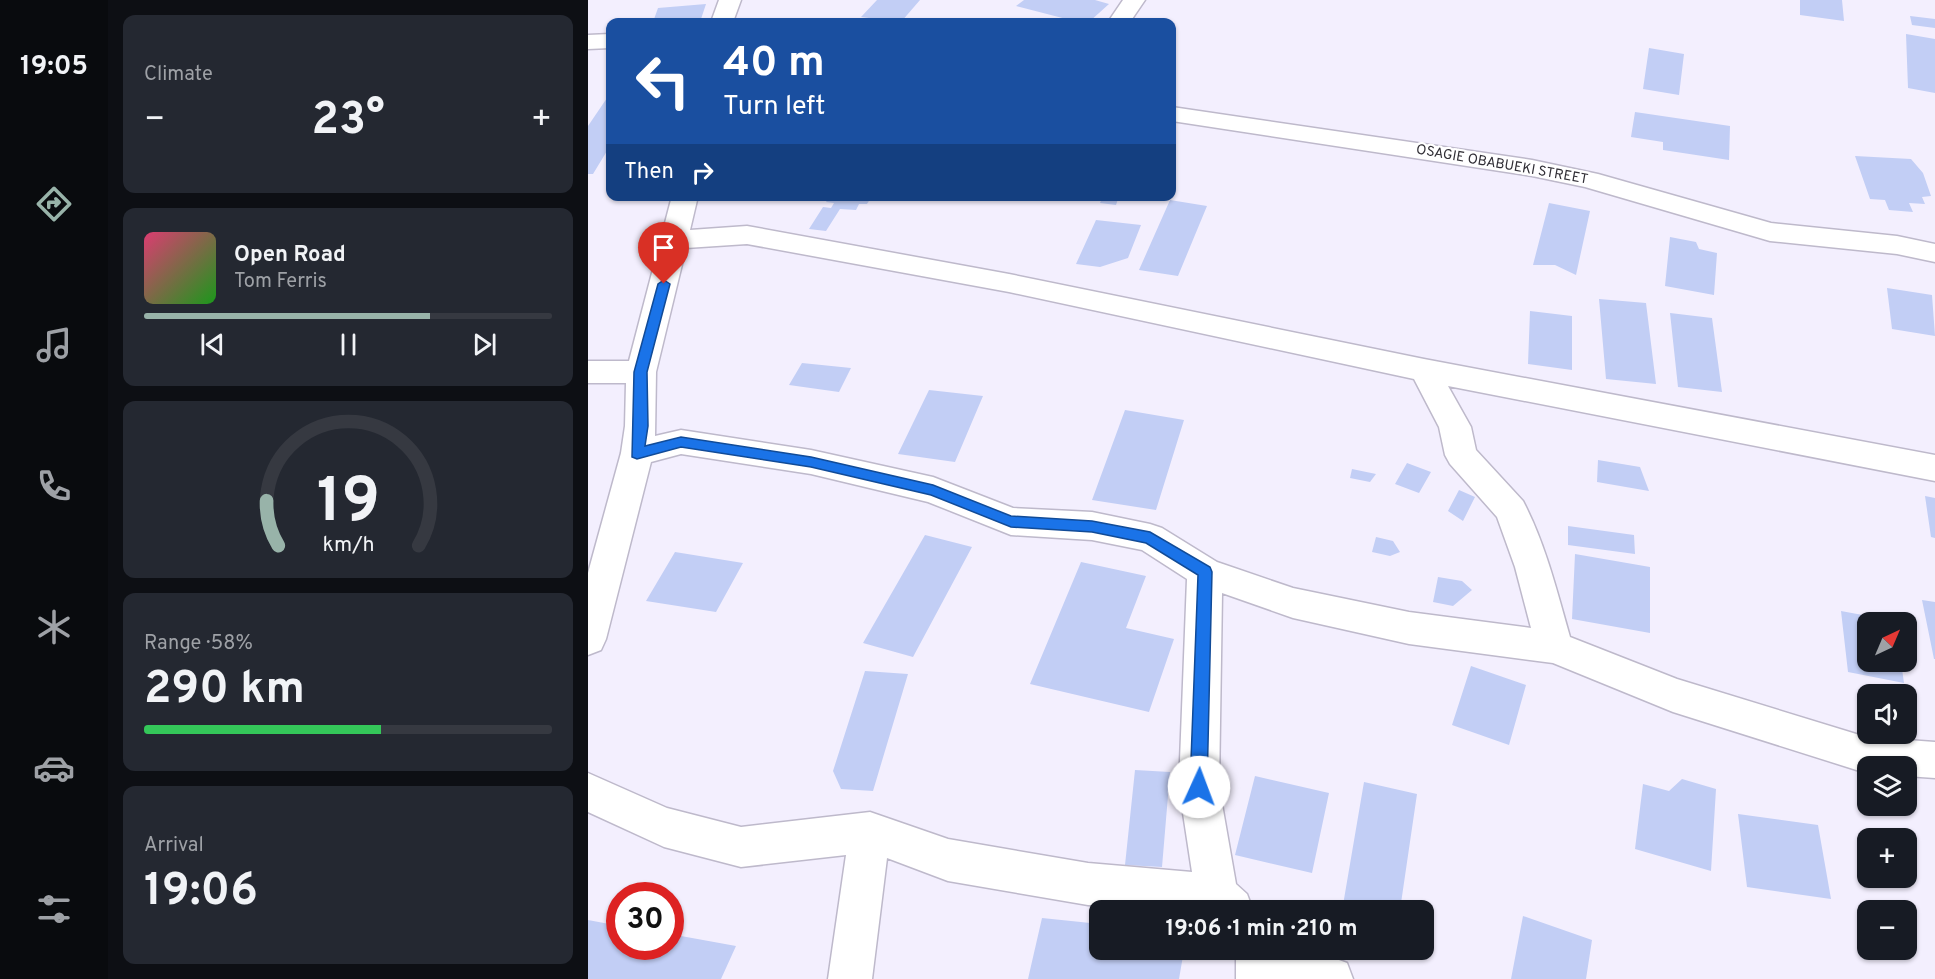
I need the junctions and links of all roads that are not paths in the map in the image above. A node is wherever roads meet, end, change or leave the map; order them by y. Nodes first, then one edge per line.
1 (730, 0) edge
2 (1134, 0) edge
3 (723, 18) edge
4 (1122, 18) edge
5 (606, 41) edge
6 (588, 42) edge
7 (1176, 115) edge
8 (684, 201) edge
9 (675, 240) junction
10 (1935, 252) edge
11 (1424, 370) junction
12 (588, 372) edge
13 (641, 372) junction
14 (637, 453) junction
15 (1935, 468) edge
16 (1205, 572) junction
17 (596, 575) edge
18 (588, 639) edge
19 (1555, 647) junction
20 (1935, 760) edge
21 (588, 792) edge
22 (870, 832) junction
23 (1203, 900) edge
24 (1224, 900) edge
25 (1258, 960) edge
26 (1281, 960) edge
27 (850, 979) edge
28 (1258, 979) edge
29 (1331, 979) edge

1 - 3 street
2 - 4 street
5 - 6 street
7 - 10 street, OSAGIE OBABUEKI STREET
8 - 9 street
9 - 11 street
9 - 13 street
11 - 15 street
11 - 19 street
12 - 13 street
13 - 14 street
14 - 16 street
14 - 17 street
16 - 19 street
16 - 24 street
17 - 18 street
19 - 20 street
21 - 22 street
22 - 23 street
22 - 27 street
25 - 28 street
26 - 29 street

